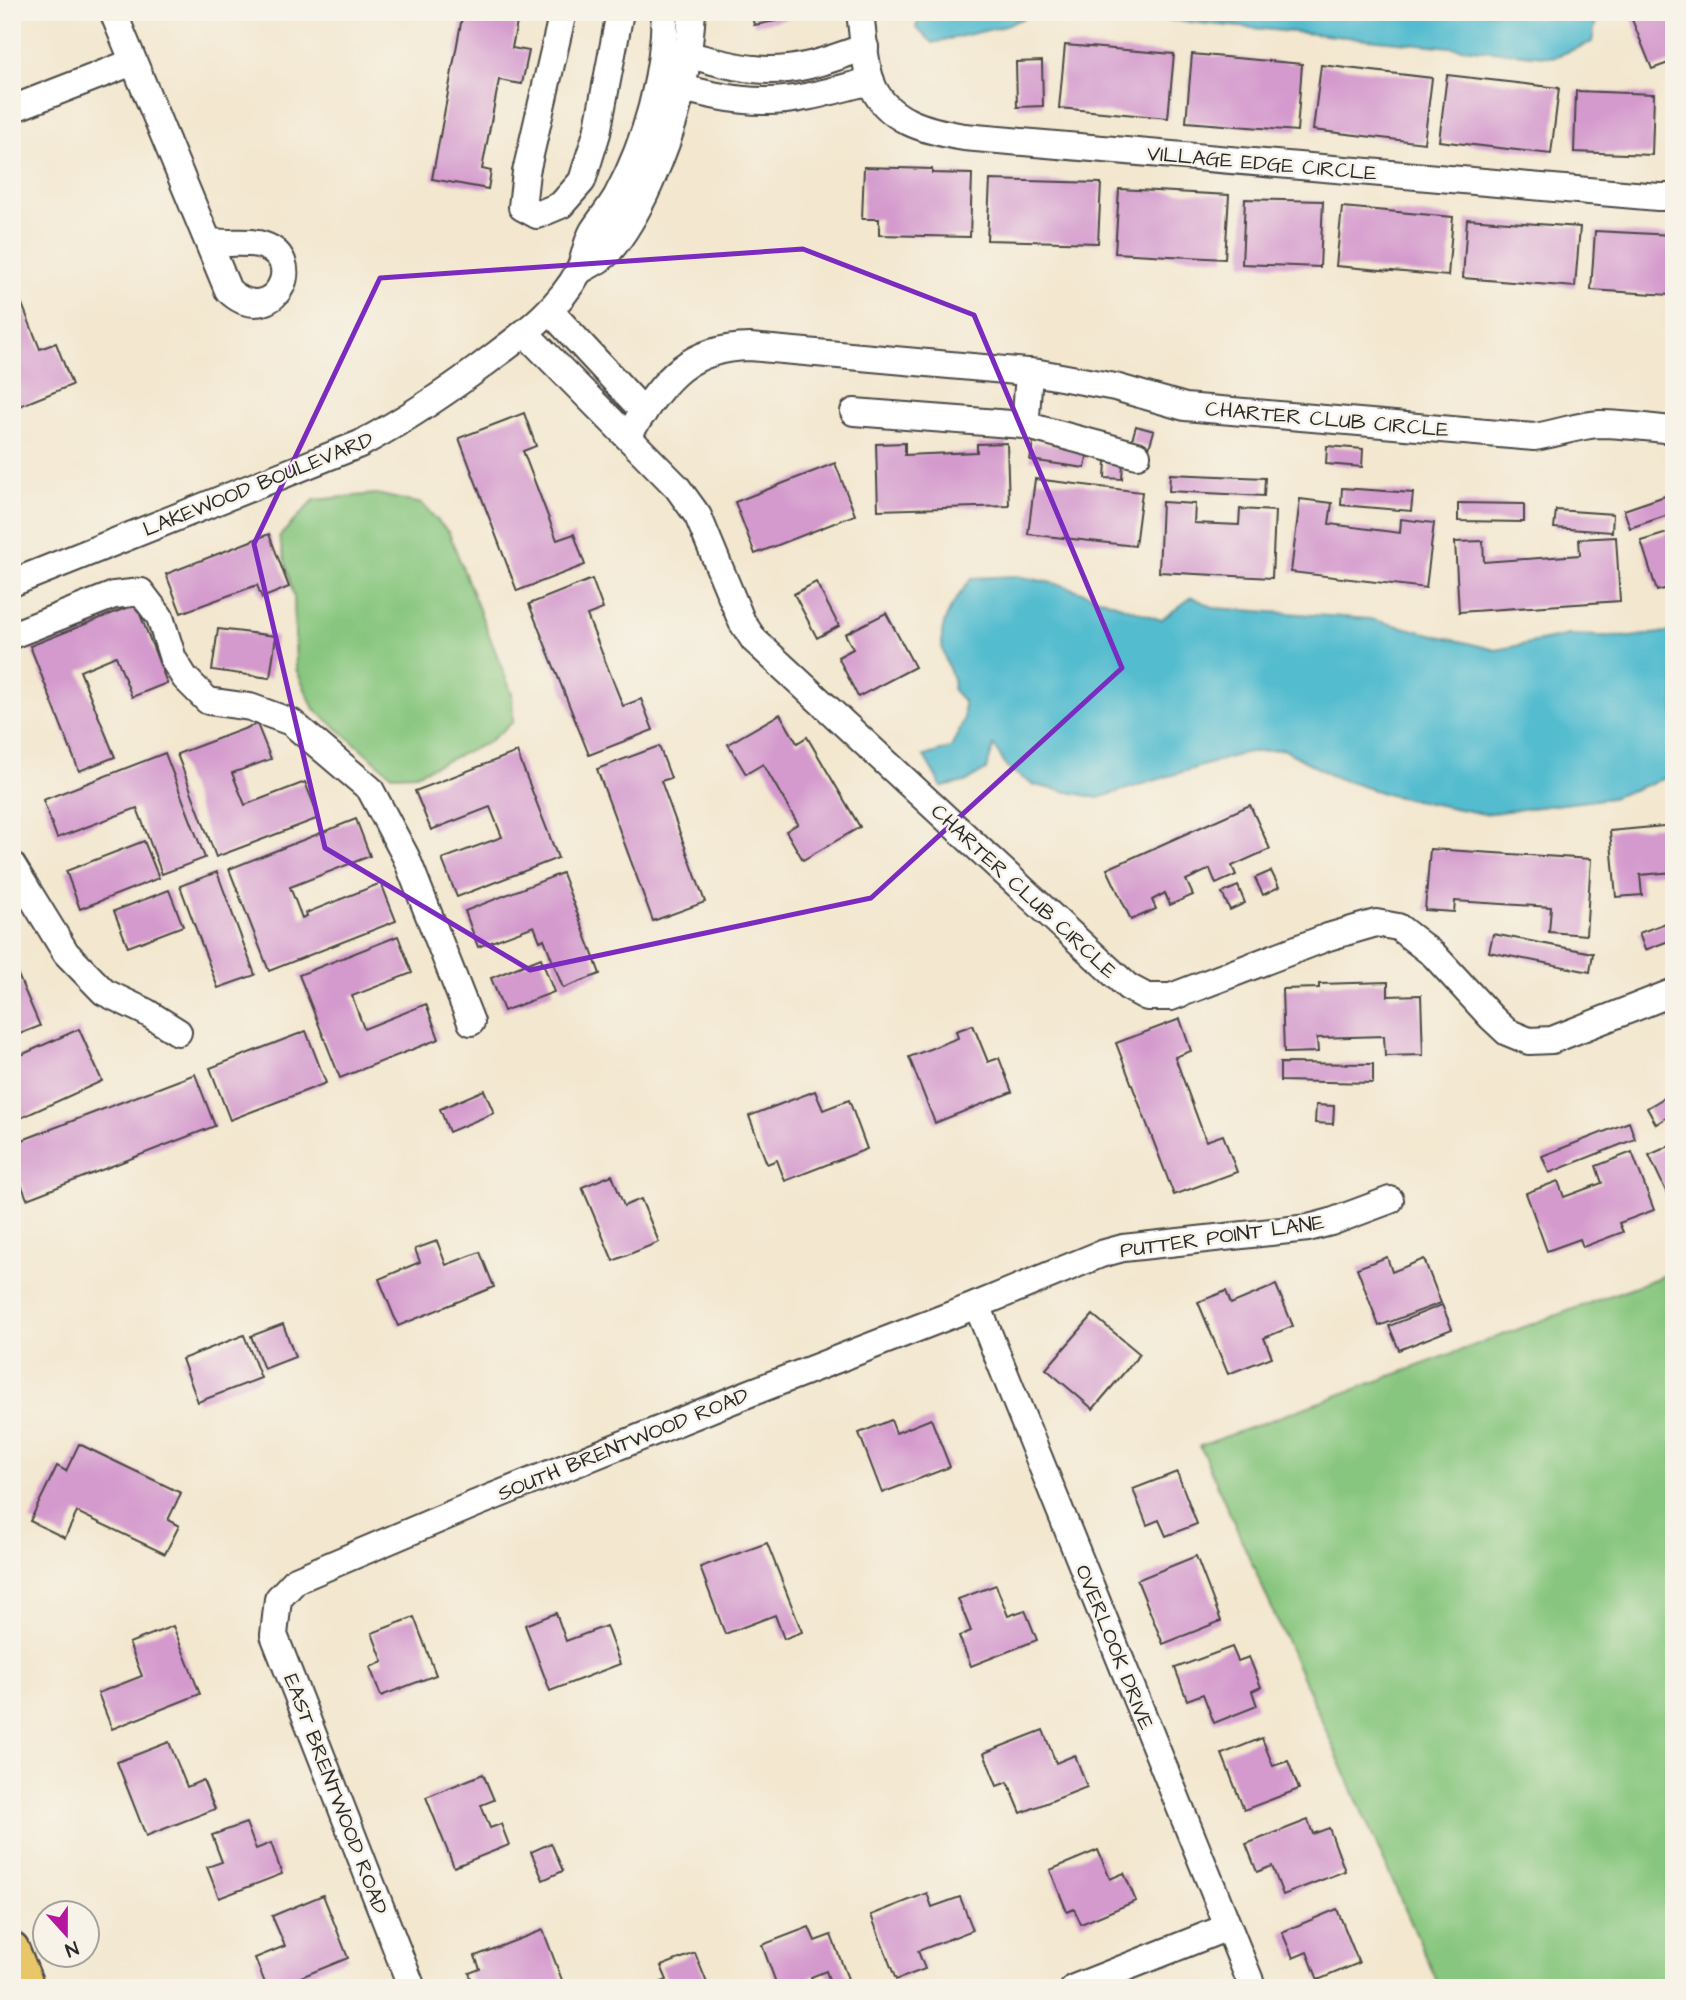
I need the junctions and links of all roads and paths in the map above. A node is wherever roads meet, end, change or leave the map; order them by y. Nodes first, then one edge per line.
1 (113, 12) edge
2 (564, 12) edge
3 (621, 12) edge
4 (666, 12) edge
5 (692, 12) edge
6 (860, 12) edge
7 (865, 47) junction
8 (676, 52) junction
9 (133, 62) junction
10 (797, 68) junction
11 (871, 81) junction
12 (670, 85) junction
13 (802, 97) junction
14 (12, 109) edge
15 (1674, 197) edge
16 (208, 241) dead end
17 (550, 311) junction
18 (525, 333) junction
19 (1029, 372) junction
20 (644, 412) junction
21 (854, 412) dead end
22 (1024, 425) junction
23 (1674, 430) edge
24 (626, 436) junction
25 (1137, 455) dead end
26 (12, 583) edge
27 (12, 635) edge
28 (12, 865) edge
29 (1674, 992) edge
30 (471, 1022) dead end
31 (178, 1032) dead end
32 (1390, 1199) dead end
33 (977, 1305) junction
34 (278, 1598) joint
35 (1228, 1927) junction
36 (12, 1949) edge
37 (28, 1988) edge
38 (412, 1988) edge
39 (1074, 1988) edge
40 (1253, 1988) edge

1 - 9 street
2 - 3 street
4 - 8 street, LAKEWOOD BOULEVARD
5 - 8 street, LAKEWOOD BOULEVARD
6 - 7 street, VILLAGE EDGE CIRCLE
7 - 10 street
7 - 11 street, VILLAGE EDGE CIRCLE
8 - 10 street
8 - 12 street, LAKEWOOD BOULEVARD
9 - 14 street
9 - 16 street
10 - 13 street
11 - 13 street
11 - 15 street, VILLAGE EDGE CIRCLE
12 - 13 street
12 - 17 street, LAKEWOOD BOULEVARD
17 - 18 street, LAKEWOOD BOULEVARD
17 - 20 street
18 - 24 street, CHARTER CLUB CIRCLE
18 - 26 street, LAKEWOOD BOULEVARD
19 - 20 street, CHARTER CLUB CIRCLE
19 - 22 street
19 - 23 street, CHARTER CLUB CIRCLE
20 - 24 street, CHARTER CLUB CIRCLE
21 - 22 street
22 - 25 street
24 - 29 street, CHARTER CLUB CIRCLE
27 - 30 street
28 - 31 street
32 - 33 street, PUTTER POINT LANE
33 - 34 street, SOUTH BRENTWOOD ROAD
33 - 35 street, OVERLOOK DRIVE
34 - 38 street, EAST BRENTWOOD ROAD
35 - 39 street
35 - 40 street, OVERLOOK DRIVE
36 - 37 main road

